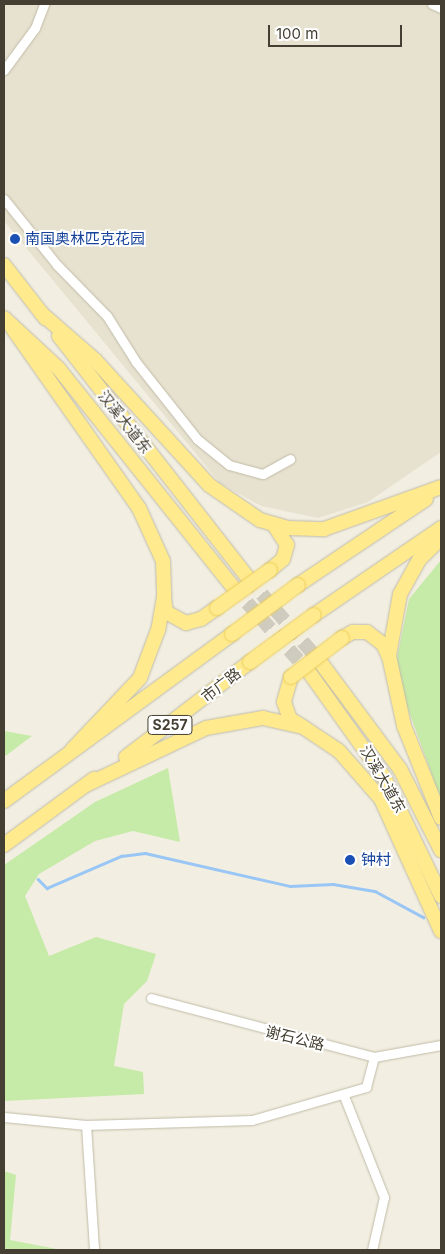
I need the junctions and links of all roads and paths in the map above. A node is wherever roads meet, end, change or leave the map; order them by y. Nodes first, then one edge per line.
1 (44, 4) edge
2 (432, 4) edge
3 (441, 8) edge
4 (4, 70) edge
5 (4, 200) edge
6 (4, 265) edge
7 (41, 313) junction
8 (7, 322) edge
9 (290, 459) dead end
10 (441, 488) edge
11 (274, 525) junction
12 (441, 528) edge
13 (441, 538) edge
14 (248, 578) tunnel mouth
15 (233, 588) tunnel mouth
16 (164, 597) junction
17 (389, 658) junction
18 (320, 663) tunnel mouth
19 (309, 672) tunnel mouth
20 (305, 729) junction
21 (72, 750) junction
22 (86, 785) junction
23 (4, 801) edge
24 (441, 818) edge
25 (4, 845) edge
26 (441, 850) edge
27 (441, 896) edge
28 (441, 931) edge
29 (151, 998) dead end
30 (441, 1045) edge
31 (374, 1057) junction
32 (344, 1096) junction
33 (4, 1117) edge
34 (86, 1126) junction
35 (92, 1248) edge
36 (372, 1250) edge

1 - 4 street
2 - 3 street
5 - 9 street
6 - 7 main road, 汉溪大道东
7 - 11 main road
7 - 14 main road, 汉溪大道东
8 - 15 main road, 汉溪大道东
8 - 16 main road
10 - 11 main road
10 - 21 main road, S257, bridge
11 - 16 main road, bridge
12 - 22 main road, 市广路 / S257, bridge
13 - 17 main road
16 - 21 main road
17 - 20 main road, bridge
17 - 24 main road
18 - 26 main road, 汉溪大道东
19 - 27 main road, 汉溪大道东
20 - 22 main road
20 - 28 main road
21 - 23 main road, S257
22 - 25 main road, 市广路 / S257
29 - 31 street, 谢石公路
30 - 31 street, 谢石公路
31 - 32 street
32 - 34 street
32 - 36 street
33 - 34 street
34 - 35 street

